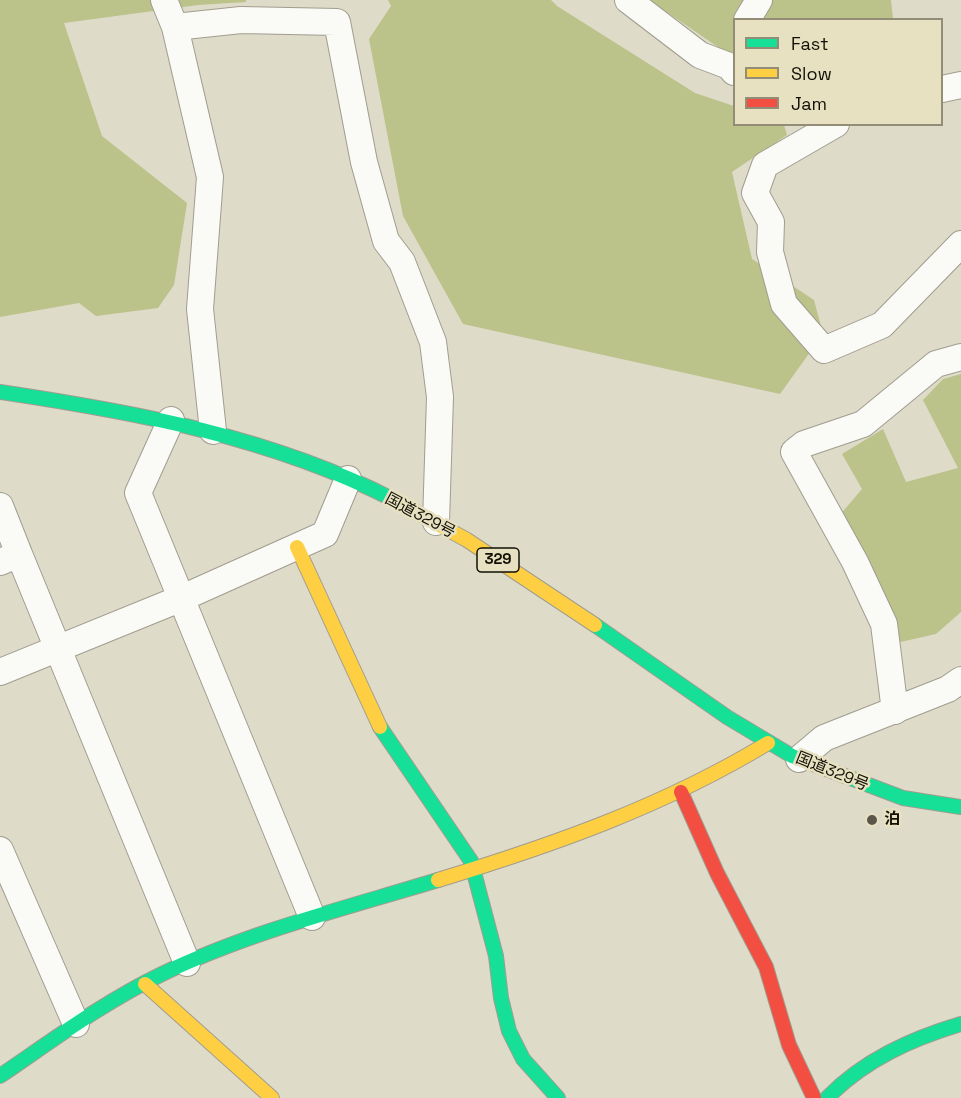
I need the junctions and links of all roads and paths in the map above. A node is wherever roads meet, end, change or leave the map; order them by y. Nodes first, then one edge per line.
1 (164, 0) edge
2 (628, 0) edge
3 (759, 0) edge
4 (748, 18) edge
5 (175, 27) junction
6 (733, 64) edge
7 (961, 85) edge
8 (943, 89) edge
9 (833, 126) edge
10 (961, 244) edge
11 (961, 357) edge
12 (0, 392) edge
13 (171, 420) junction
14 (213, 431) junction
15 (348, 479) junction
16 (0, 506) edge
17 (436, 522) junction
18 (297, 547) junction
19 (10, 558) edge
20 (182, 598) junction
21 (59, 648) junction
22 (0, 672) edge
23 (961, 680) edge
24 (895, 711) junction
25 (768, 743) junction
26 (799, 759) junction
27 (681, 792) junction
28 (961, 807) edge
29 (0, 850) edge
30 (472, 870) junction
31 (312, 917) junction
32 (187, 963) junction
33 (146, 984) junction
34 (76, 1024) junction
35 (961, 1024) edge
36 (0, 1076) edge
37 (272, 1098) edge
38 (558, 1098) edge
39 (814, 1098) edge
40 (827, 1098) edge

1 - 5 street
2 - 6 street
3 - 4 street
5 - 14 street
5 - 17 street
7 - 8 street
9 - 10 street
11 - 24 street
12 - 13 main road, 国道329号 / 329
13 - 14 main road, 国道329号 / 329
13 - 20 street
14 - 15 main road, 国道329号 / 329
15 - 17 main road, 国道329号 / 329
15 - 18 street
16 - 19 street
17 - 25 main road, 国道329号 / 329
18 - 20 street
18 - 30 main road
19 - 21 street
20 - 21 street
20 - 31 street
21 - 22 street
21 - 32 street
23 - 24 street
24 - 26 street
25 - 26 main road, 国道329号 / 329
25 - 27 main road
26 - 28 main road, 国道329号 / 329
27 - 30 main road
27 - 39 main road
29 - 34 street
30 - 31 main road
30 - 38 main road
31 - 32 main road
32 - 33 main road
33 - 34 main road
33 - 37 main road
34 - 36 main road
35 - 40 main road

